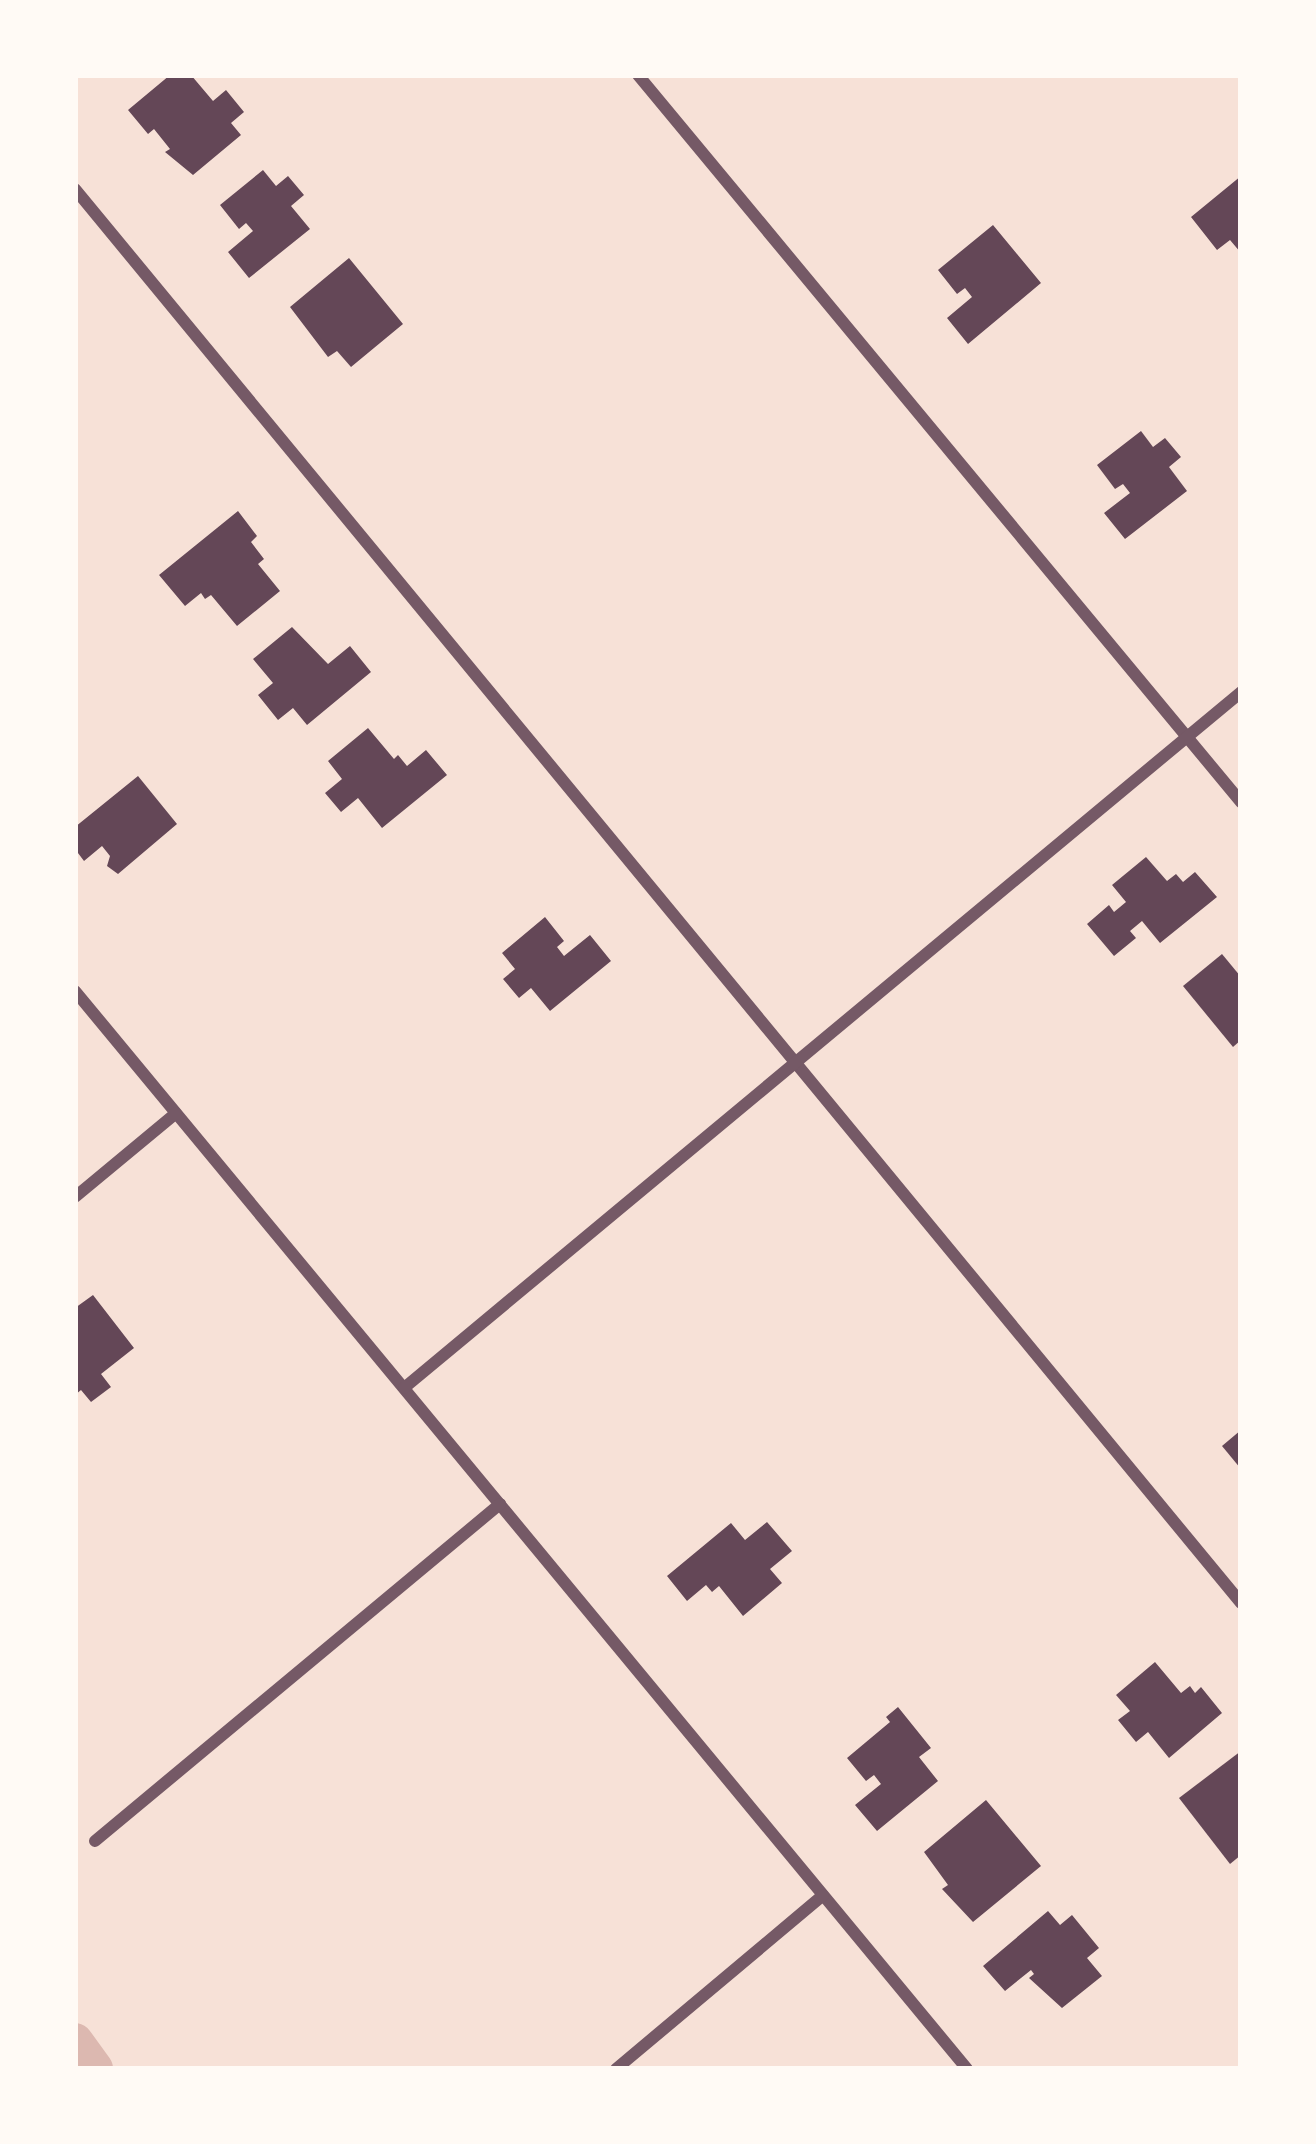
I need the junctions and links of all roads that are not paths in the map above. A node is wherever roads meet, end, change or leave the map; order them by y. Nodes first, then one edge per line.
1 (638, 75) edge
2 (75, 189) edge
3 (1241, 692) edge
4 (1186, 736) junction
5 (1241, 802) edge
6 (75, 991) edge
7 (794, 1062) junction
8 (176, 1113) junction
9 (75, 1197) edge
10 (404, 1388) junction
11 (500, 1504) junction
12 (1241, 1603) edge
13 (95, 1840) dead end
14 (823, 1895) junction
15 (616, 2069) edge
16 (967, 2069) edge

1 - 4 street
2 - 7 street
3 - 4 street
4 - 5 street
4 - 7 street
6 - 8 street
7 - 10 street
7 - 12 street
8 - 9 street
8 - 10 street
10 - 11 street
11 - 13 street
11 - 14 street
14 - 15 street
14 - 16 street

